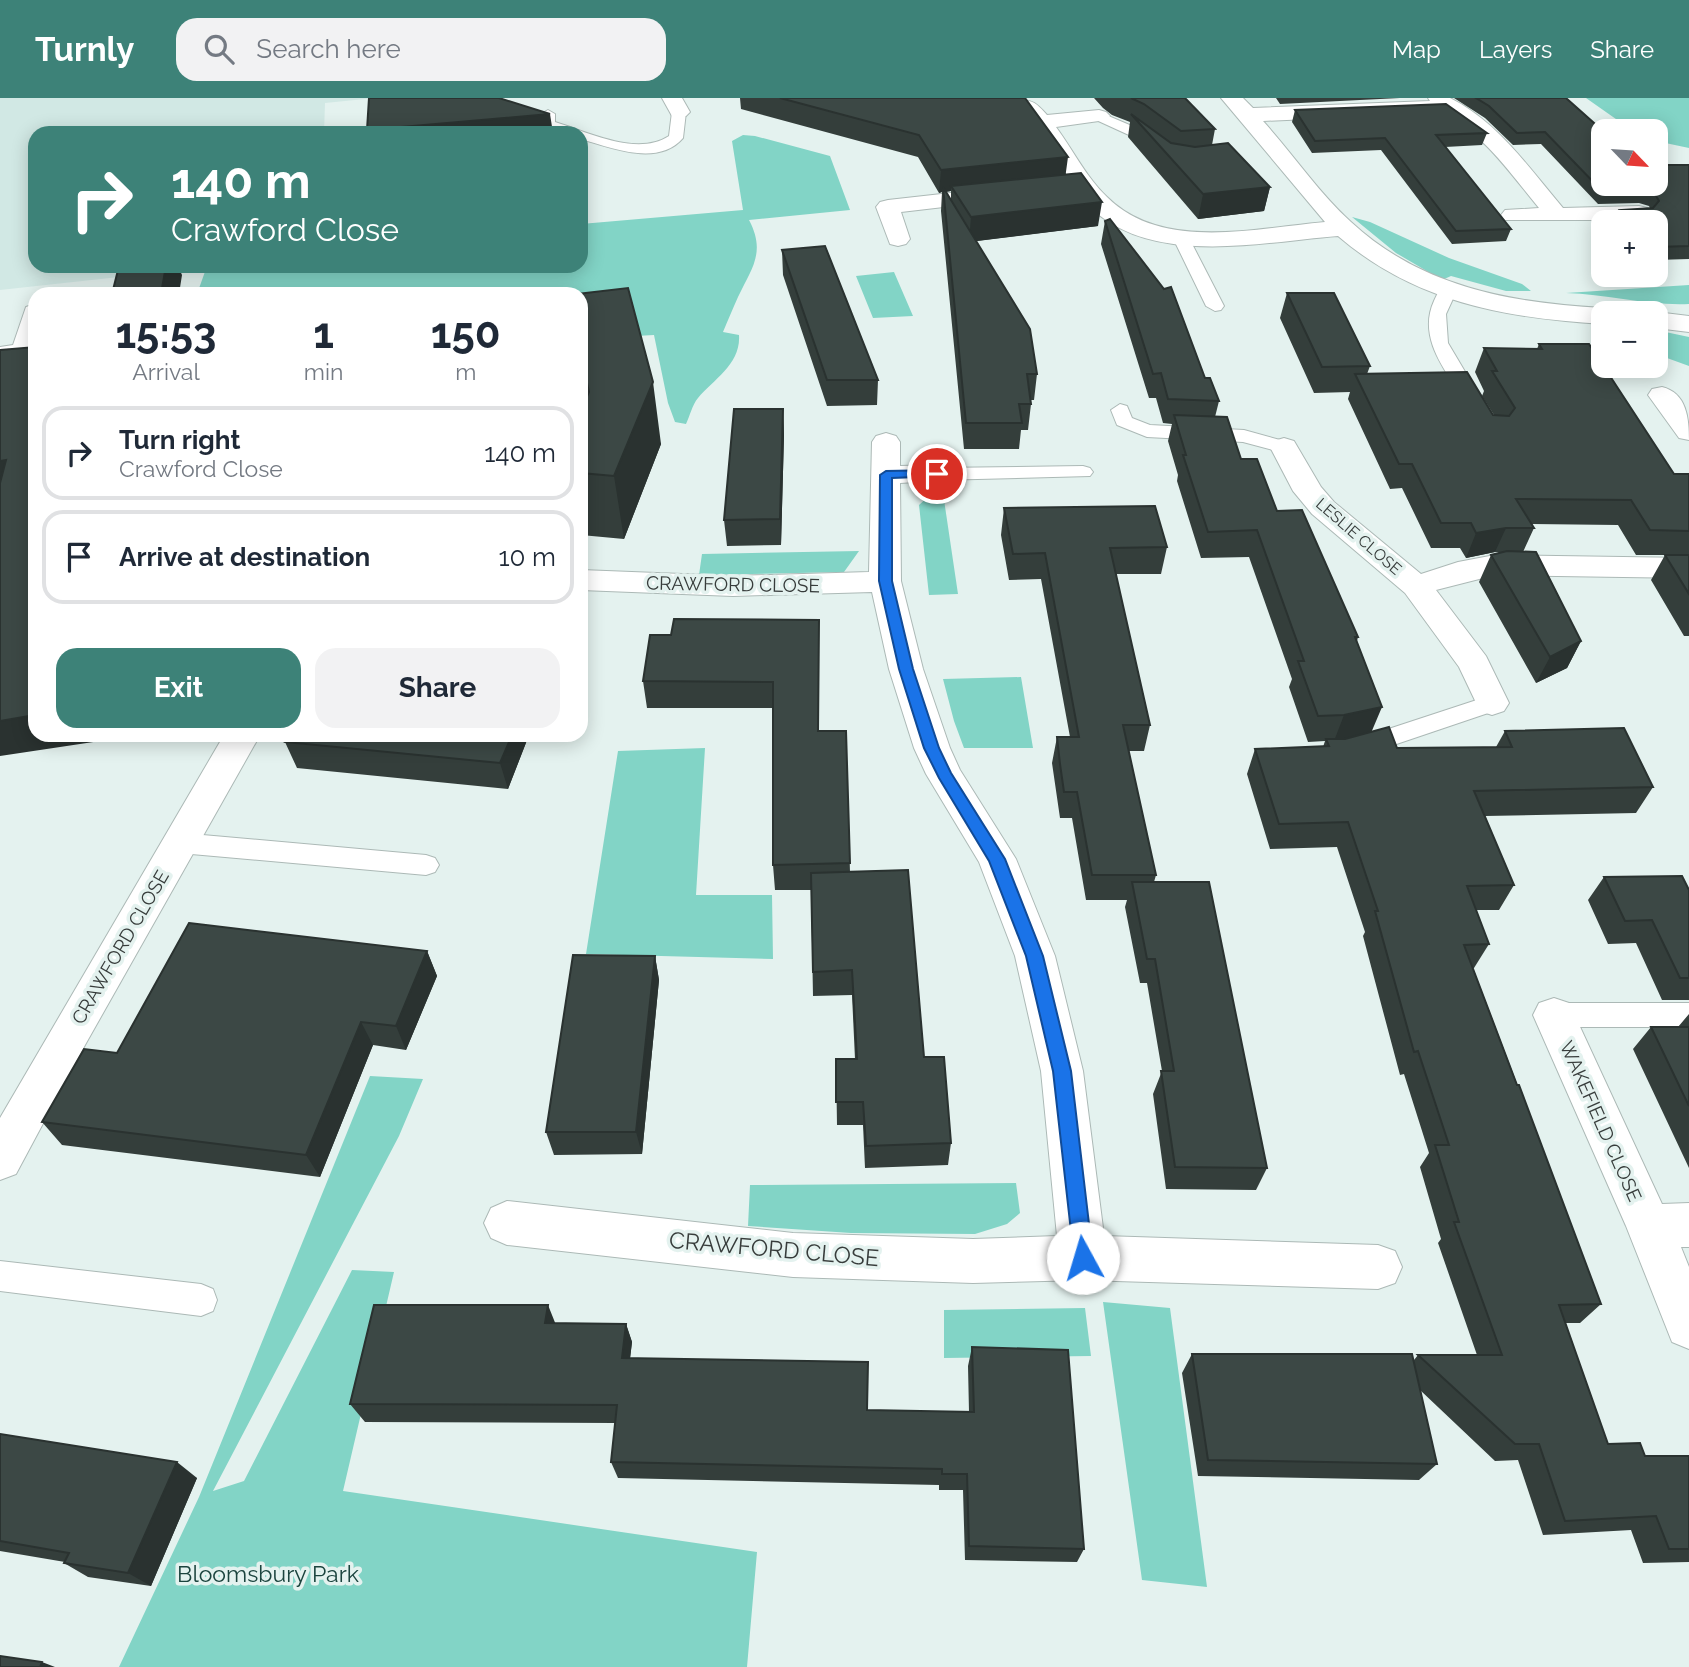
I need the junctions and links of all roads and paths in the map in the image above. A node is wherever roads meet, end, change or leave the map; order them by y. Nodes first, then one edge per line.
1 (1442, 103) edge
2 (676, 105) edge
3 (1026, 106) edge
4 (1239, 106) edge
5 (548, 114) edge
6 (1099, 116) joint
7 (1044, 122) junction
8 (554, 126) edge
9 (588, 137) edge
10 (1172, 161) edge
11 (1028, 191) edge
12 (1591, 214) edge
13 (1513, 215) dead end
14 (1557, 215) junction
15 (1343, 228) junction
16 (898, 239) dead end
17 (1181, 239) junction
18 (1448, 290) junction
19 (1215, 306) dead end
20 (1591, 315) edge
21 (1668, 321) edge
22 (1689, 324) edge
23 (28, 337) edge
24 (0, 355) edge
25 (1662, 395) dead end
26 (1120, 410) dead end
27 (1642, 418) dead end
28 (1485, 423) edge
29 (1684, 425) edge
30 (886, 442) dead end
31 (1284, 447) joint
32 (1083, 472) dead end
33 (937, 474) joint
34 (886, 475) junction
35 (1689, 568) edge
36 (588, 580) edge
37 (886, 581) junction
38 (1416, 586) junction
39 (1492, 703) joint
40 (238, 742) edge
41 (1334, 752) edge
42 (180, 843) junction
43 (426, 864) dead end
44 (1554, 1015) joint
45 (1689, 1015) edge
46 (0, 1160) edge
47 (507, 1223) dead end
48 (1669, 1226) edge
49 (1083, 1258) junction
50 (1378, 1267) dead end
51 (0, 1276) edge
52 (201, 1300) dead end
53 (1689, 1325) edge

1 - 4 street
1 - 14 street
2 - 9 lane
3 - 7 street
4 - 15 street
5 - 8 lane
6 - 7 street
6 - 10 lane
7 - 17 street
11 - 16 street
12 - 14 street
13 - 14 street
15 - 17 street
15 - 18 street
17 - 19 lane
18 - 20 street
18 - 28 lane
21 - 22 street
23 - 24 street
25 - 29 street
26 - 31 lane
27 - 29 street
30 - 34 street
31 - 38 street, LESLIE CLOSE
32 - 33 lane
33 - 34 street
34 - 37 street
35 - 38 street, LESLIE CLOSE
36 - 37 street, CRAWFORD CLOSE
37 - 49 street
38 - 39 street, LESLIE CLOSE
39 - 41 lane
40 - 42 street, CRAWFORD CLOSE
42 - 43 lane
42 - 46 street, CRAWFORD CLOSE
44 - 45 lane
44 - 48 street, WAKEFIELD CLOSE
47 - 49 street, CRAWFORD CLOSE
48 - 53 street, WAKEFIELD CLOSE
49 - 50 street, CRAWFORD CLOSE
51 - 52 lane

